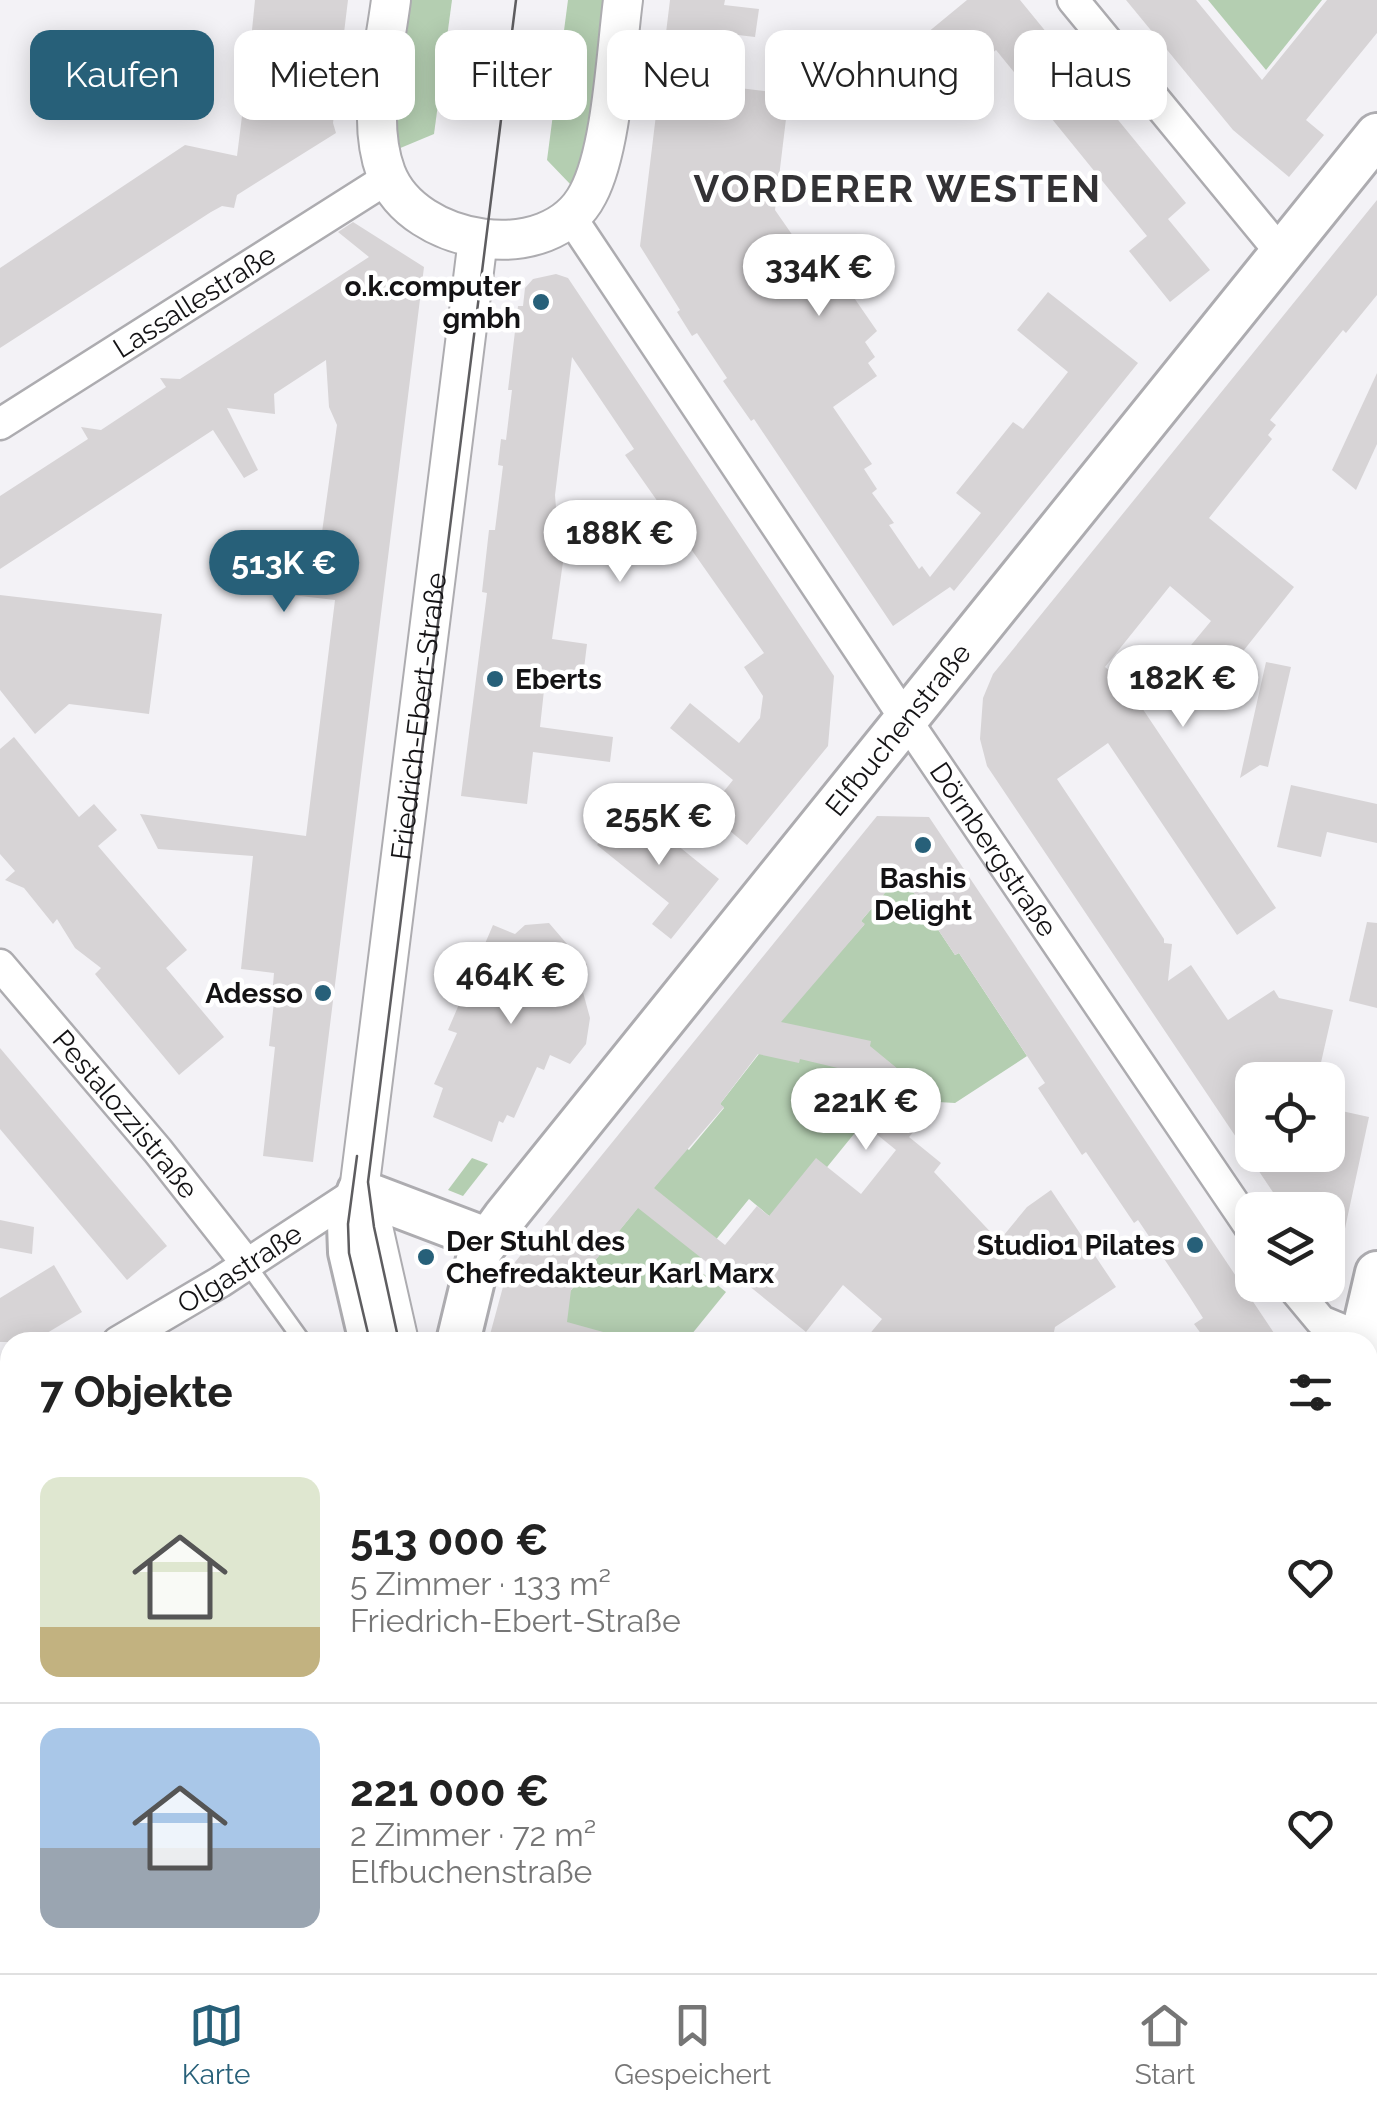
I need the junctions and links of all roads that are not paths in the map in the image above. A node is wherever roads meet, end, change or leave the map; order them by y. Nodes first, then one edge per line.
1 (391, 0) edge
2 (623, 0) edge
3 (1073, 0) edge
4 (1377, 135) edge
5 (388, 178) junction
6 (570, 216) junction
7 (478, 239) junction
8 (1282, 254) junction
9 (0, 424) edge
10 (906, 720) junction
11 (0, 965) edge
12 (359, 1191) junction
13 (1235, 1205) edge
14 (488, 1240) junction
15 (247, 1264) junction
16 (1377, 1273) edge
17 (1305, 1302) edge
18 (135, 1332) edge
19 (296, 1332) edge
20 (369, 1332) edge
21 (397, 1332) edge
22 (460, 1332) edge
23 (1345, 1332) edge
24 (1364, 1332) edge

1 - 5 street
2 - 6 street
3 - 8 street
4 - 8 main road, Elfbuchenstraße
5 - 7 street
5 - 9 street, Lassallestraße
6 - 7 street
6 - 10 street, Dörnbergstraße
7 - 12 street, Friedrich-Ebert-Straße
8 - 10 main road, Elfbuchenstraße
10 - 13 street, Dörnbergstraße
10 - 14 main road, Elfbuchenstraße
11 - 15 street, Pestalozzistraße
12 - 14 main road
12 - 15 street, Olgastraße
12 - 20 main road, Friedrich-Ebert-Straße
12 - 21 street, Friedrich-Ebert-Straße
14 - 22 main road, Elfbuchenstraße
15 - 18 street, Olgastraße
15 - 19 lane
16 - 24 main road
17 - 23 street

